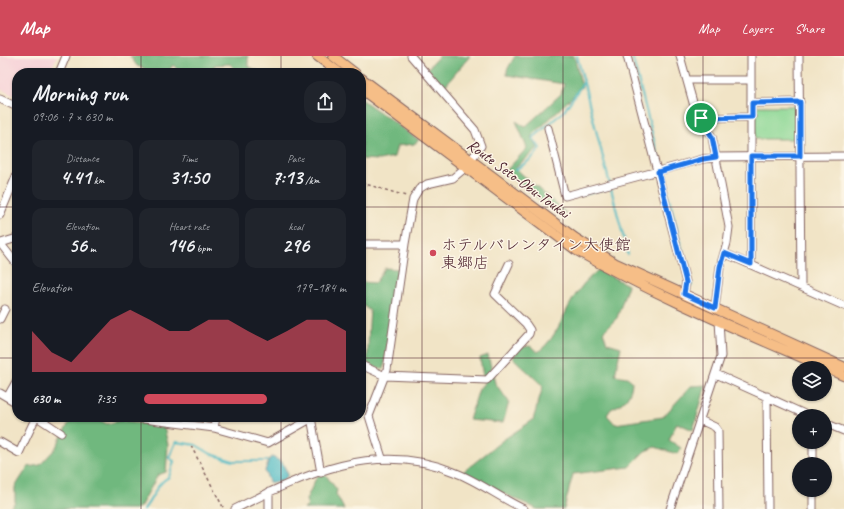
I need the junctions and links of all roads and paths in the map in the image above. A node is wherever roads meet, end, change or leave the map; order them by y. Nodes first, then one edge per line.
1 (66, 56) edge
2 (318, 56) edge
3 (333, 56) edge
4 (411, 56) edge
5 (627, 56) edge
6 (680, 56) edge
7 (751, 56) edge
8 (799, 56) edge
9 (61, 68) edge
10 (334, 68) edge
11 (349, 68) edge
12 (687, 80) junction
13 (751, 80) junction
14 (366, 82) edge
15 (366, 93) edge
16 (0, 98) edge
17 (800, 102) junction
18 (752, 103) junction
19 (12, 104) edge
20 (752, 117) junction
21 (701, 118) junction
22 (548, 128) dead end
23 (751, 156) junction
24 (800, 156) junction
25 (844, 156) edge
26 (716, 157) junction
27 (468, 165) junction
28 (658, 172) junction
29 (366, 184) edge
30 (12, 186) edge
31 (414, 198) junction
32 (0, 215) edge
33 (12, 239) edge
34 (0, 243) edge
35 (366, 244) edge
36 (405, 244) junction
37 (724, 253) junction
38 (12, 258) edge
39 (509, 264) dead end
40 (751, 264) junction
41 (801, 286) junction
42 (684, 294) junction
43 (844, 306) edge
44 (715, 308) junction
45 (5, 309) dead end
46 (0, 319) edge
47 (719, 320) junction
48 (366, 367) edge
49 (844, 367) edge
50 (716, 374) junction
51 (385, 376) junction
52 (844, 376) edge
53 (12, 389) edge
54 (0, 393) edge
55 (8, 396) junction
56 (767, 396) junction
57 (12, 399) edge
58 (794, 409) edge
59 (700, 420) junction
60 (34, 422) edge
61 (44, 422) edge
62 (167, 422) edge
63 (215, 422) edge
64 (305, 422) edge
65 (313, 422) edge
66 (832, 426) edge
67 (214, 428) junction
68 (844, 431) edge
69 (61, 433) dead end
70 (0, 442) edge
71 (192, 446) dead end
72 (382, 458) junction
73 (321, 473) junction
74 (269, 492) junction
75 (813, 497) edge
76 (224, 509) edge
77 (235, 509) edge
78 (269, 509) edge
79 (524, 509) edge
80 (670, 509) edge
81 (719, 509) edge
82 (768, 509) edge
83 (813, 509) edge

1 - 9 street
2 - 10 main road
3 - 11 main road
4 - 27 street
5 - 28 street
6 - 12 street
7 - 13 street
8 - 17 street
12 - 13 street
12 - 21 street
13 - 18 street
14 - 27 main road, Route Seto-Obu-Toukai
15 - 27 main road, Route Seto-Obu-Toukai
16 - 19 street
17 - 18 street
17 - 24 street
18 - 20 street
20 - 21 street
20 - 23 street
21 - 26 street
22 - 28 street
23 - 24 street
23 - 26 street
23 - 40 street
24 - 25 street
24 - 41 street
26 - 28 street
26 - 37 street
27 - 31 street
27 - 42 main road, Route Seto-Obu-Toukai
27 - 47 main road, Route Seto-Obu-Toukai
28 - 42 street
29 - 31 path
30 - 32 street
31 - 36 street
33 - 34 street
34 - 38 street
35 - 36 street
36 - 51 street
37 - 40 street
37 - 44 street
39 - 51 street
40 - 41 street
41 - 43 street
42 - 44 main road, Route Seto-Obu-Toukai
44 - 49 main road, Route Seto-Obu-Toukai
45 - 46 street
47 - 50 street
47 - 52 main road, Route Seto-Obu-Toukai
48 - 51 street
50 - 56 street
50 - 59 street
51 - 72 street
53 - 55 street
54 - 55 street
55 - 57 street
56 - 58 street
56 - 82 street
59 - 80 street
59 - 81 street
60 - 70 street
61 - 69 street
62 - 67 street
63 - 67 street
64 - 67 street
65 - 73 street
66 - 68 street
71 - 76 path
72 - 73 street
72 - 79 street
73 - 74 street
74 - 77 street
74 - 78 street
75 - 83 street

